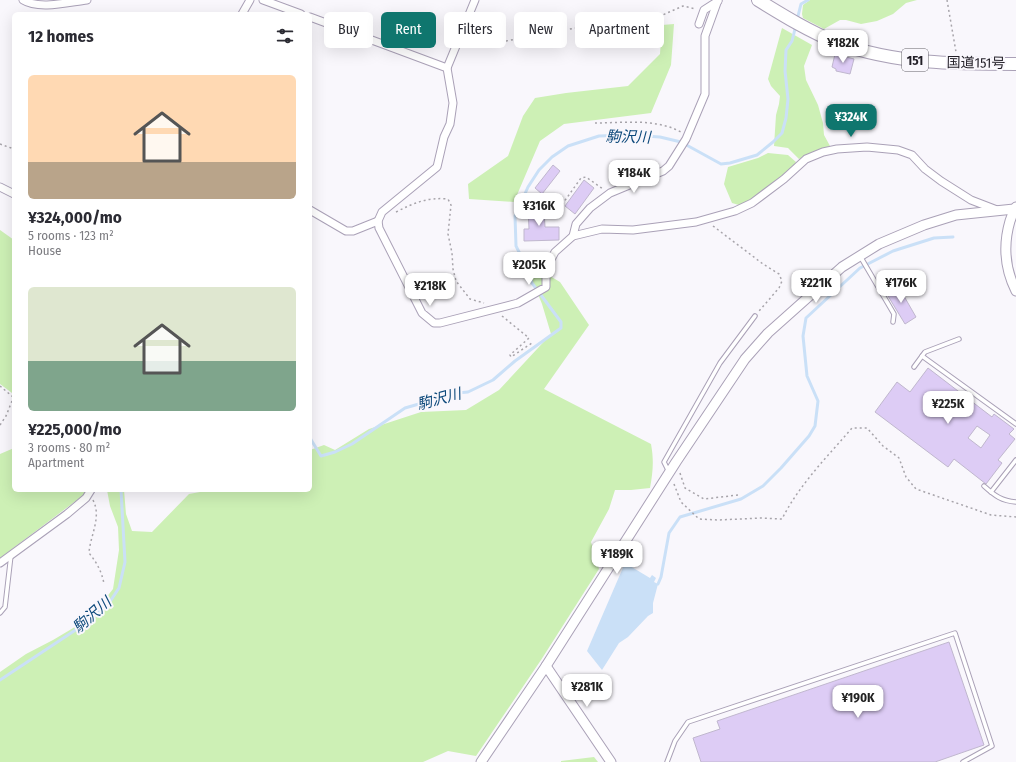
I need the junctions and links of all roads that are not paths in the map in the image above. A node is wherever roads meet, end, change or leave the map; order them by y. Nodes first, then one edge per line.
1 (23, 0) edge
2 (87, 0) edge
3 (250, 0) edge
4 (263, 0) edge
5 (475, 0) edge
6 (758, 0) edge
7 (718, 1) edge
8 (243, 12) edge
9 (294, 12) edge
10 (312, 18) edge
11 (699, 24) dead end
12 (1016, 64) edge
13 (447, 68) junction
14 (0, 187) edge
15 (12, 193) edge
16 (1015, 208) edge
17 (997, 210) junction
18 (312, 211) edge
19 (378, 221) junction
20 (573, 236) junction
21 (861, 258) junction
22 (1016, 291) edge
23 (755, 316) road end
24 (894, 322) dead end
25 (959, 339) dead end
26 (922, 356) junction
27 (914, 367) dead end
28 (1016, 424) edge
29 (1016, 460) edge
30 (670, 473) junction
31 (984, 486) dead end
32 (90, 492) edge
33 (991, 492) junction
34 (1016, 502) edge
35 (12, 554) junction
36 (0, 563) edge
37 (0, 613) edge
38 (546, 666) junction
39 (481, 762) edge
40 (611, 762) edge
41 (668, 762) edge
42 (963, 762) edge

1 - 2 street
3 - 8 street
4 - 9 street
5 - 13 street
6 - 12 highway, 国道151号 / 151
7 - 11 street
7 - 20 street
10 - 13 street
13 - 19 street
14 - 15 street
16 - 17 street
16 - 22 street
17 - 20 street
17 - 21 street
18 - 19 street
19 - 20 street
21 - 24 lane
21 - 30 street
23 - 30 lane
25 - 26 lane
26 - 27 lane
26 - 28 lane
29 - 33 lane
30 - 38 street
31 - 33 lane
32 - 35 street
33 - 34 lane
35 - 36 street
35 - 37 lane
38 - 39 street
38 - 40 street
41 - 42 lane

